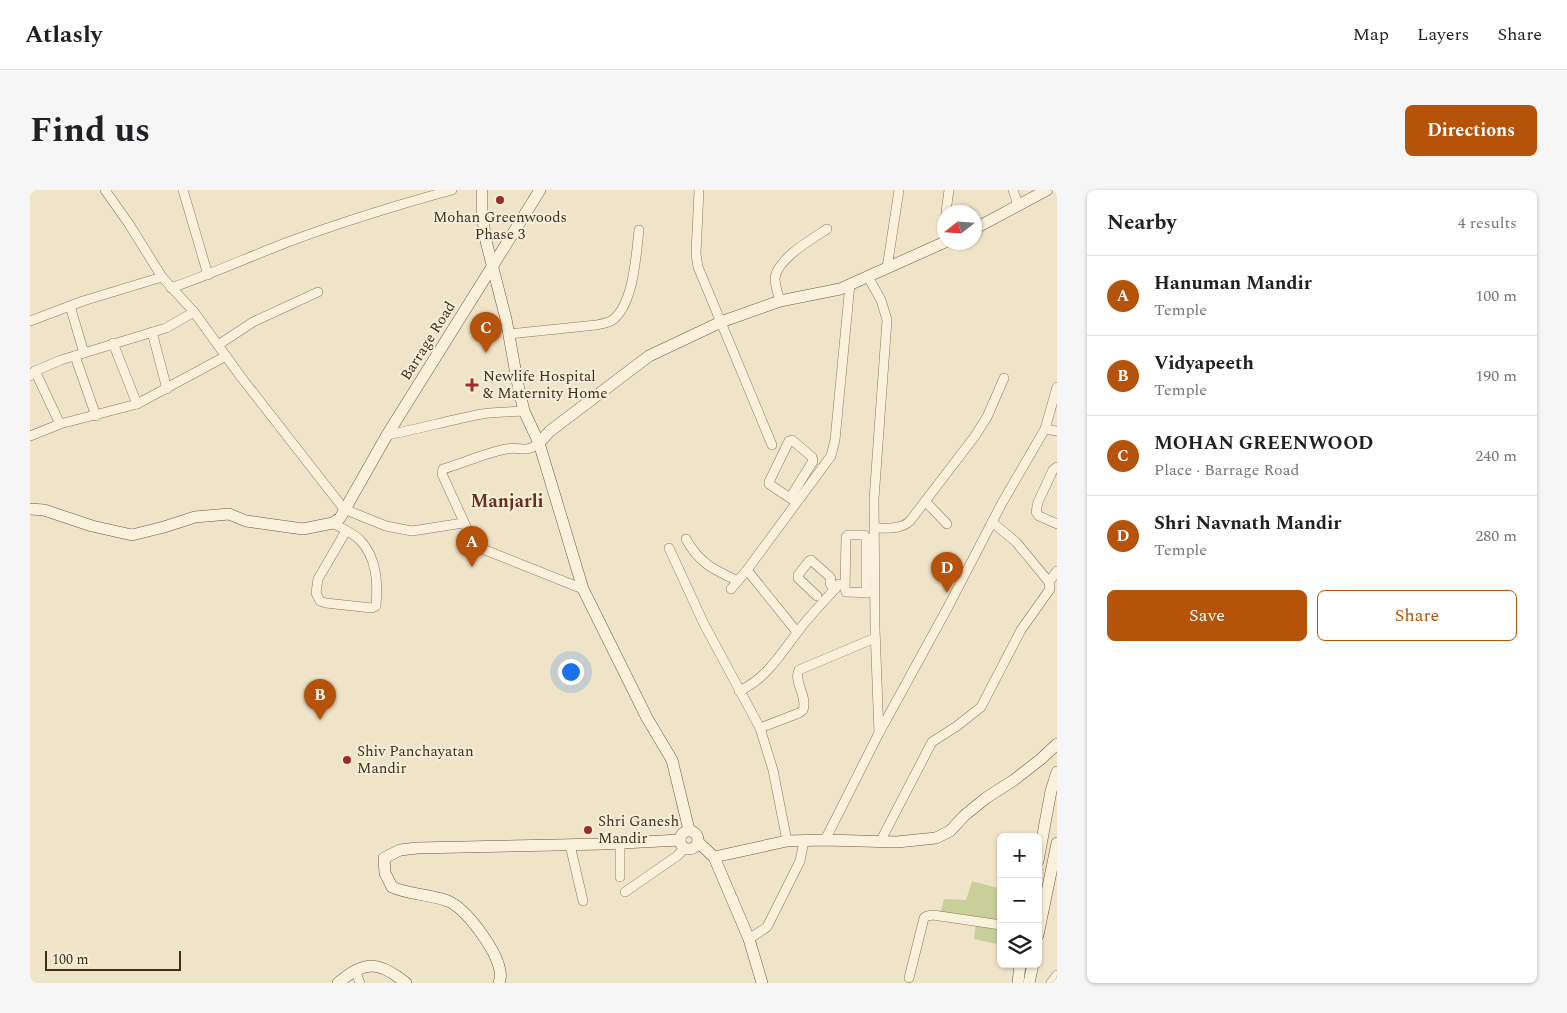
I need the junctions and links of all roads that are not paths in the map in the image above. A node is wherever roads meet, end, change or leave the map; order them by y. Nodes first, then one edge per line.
1 (105, 190) edge
2 (183, 190) edge
3 (452, 190) edge
4 (482, 190) edge
5 (540, 190) edge
6 (699, 190) edge
7 (899, 190) edge
8 (948, 190) edge
9 (1014, 190) edge
10 (1047, 190) edge
11 (947, 205) edge
12 (1018, 205) junction
13 (982, 225) edge
14 (640, 230) dead end
15 (827, 230) dead end
16 (937, 245) edge
17 (492, 266) junction
18 (887, 268) junction
19 (208, 275) junction
20 (162, 277) junction
21 (868, 277) junction
22 (850, 284) junction
23 (171, 288) junction
24 (318, 292) dead end
25 (780, 302) junction
26 (70, 306) junction
27 (194, 312) junction
28 (30, 321) edge
29 (721, 322) junction
30 (152, 332) junction
31 (509, 334) junction
32 (113, 343) junction
33 (218, 345) junction
34 (79, 354) junction
35 (226, 356) junction
36 (32, 373) edge
37 (1004, 378) dead end
38 (1057, 388) edge
39 (166, 389) junction
40 (137, 404) junction
41 (524, 411) junction
42 (96, 416) junction
43 (60, 424) junction
44 (1044, 429) junction
45 (1057, 431) edge
46 (387, 435) junction
47 (30, 436) edge
48 (539, 443) junction
49 (772, 445) dead end
50 (1057, 467) edge
51 (793, 500) junction
52 (925, 501) junction
53 (344, 508) junction
54 (30, 509) edge
55 (992, 522) junction
56 (333, 523) junction
57 (463, 523) junction
58 (948, 524) dead end
59 (1057, 524) edge
60 (346, 531) junction
61 (871, 535) junction
62 (686, 539) dead end
63 (668, 548) dead end
64 (747, 570) junction
65 (1057, 571) edge
66 (738, 581) junction
67 (1049, 582) junction
68 (583, 589) junction
69 (731, 589) dead end
70 (870, 593) junction
71 (817, 596) dead end
72 (797, 632) junction
73 (875, 638) junction
74 (739, 691) junction
75 (760, 728) junction
76 (879, 733) junction
77 (1057, 744) edge
78 (1057, 772) edge
79 (689, 830) junction
80 (804, 840) junction
81 (825, 840) junction
82 (880, 840) junction
83 (787, 841) junction
84 (1042, 841) edge
85 (620, 842) junction
86 (698, 842) junction
87 (1057, 843) edge
88 (682, 844) junction
89 (570, 845) junction
90 (714, 856) junction
91 (620, 877) dead end
92 (625, 892) dead end
93 (583, 901) dead end
94 (1040, 923) edge
95 (997, 924) edge
96 (749, 939) junction
97 (1020, 968) edge
98 (1032, 968) edge
99 (355, 970) junction
100 (1057, 974) edge
101 (909, 978) dead end
102 (338, 983) edge
103 (360, 983) edge
104 (406, 983) edge
105 (500, 983) edge
106 (761, 983) edge
107 (1018, 983) edge
108 (1029, 983) edge
109 (1050, 983) edge

1 - 20 street
2 - 19 street
3 - 19 street
4 - 17 street
5 - 17 street, Barrage Road
6 - 29 street
7 - 18 street
8 - 11 street
9 - 12 street
10 - 12 street
12 - 13 street
14 - 31 street
15 - 25 street
16 - 18 street
17 - 31 street
17 - 46 street, Barrage Road
18 - 21 street
19 - 23 street
20 - 23 street
20 - 26 street
21 - 22 street
21 - 61 street
22 - 25 street
22 - 51 street
23 - 27 street
24 - 33 street
25 - 29 street
26 - 28 street
26 - 34 street
27 - 30 street
27 - 33 street
29 - 48 street
29 - 49 street
30 - 32 street
30 - 39 street
31 - 41 street
32 - 34 street
32 - 40 street
33 - 35 street
34 - 36 street
34 - 42 street
35 - 39 street
35 - 53 street
36 - 43 street
37 - 52 street
38 - 44 street
39 - 40 street
40 - 42 street
41 - 46 street
41 - 48 street
42 - 43 street
43 - 47 street
44 - 45 street
44 - 55 street
46 - 53 street, Barrage Road
48 - 57 street
48 - 68 street
50 - 59 street
51 - 51 street
51 - 64 street
52 - 58 street
52 - 61 street
53 - 56 street, Barrage Road
53 - 57 street
54 - 56 street
55 - 67 street
55 - 76 street
56 - 60 street
57 - 68 street
60 - 60 street
61 - 70 street
61 - 70 street
62 - 66 street
63 - 74 street
64 - 66 street
64 - 72 street
65 - 67 street
66 - 69 street
67 - 82 street
68 - 79 street
70 - 73 street
71 - 72 street
72 - 74 street
73 - 75 street
73 - 76 street
74 - 75 street
75 - 83 street
76 - 81 street
77 - 82 street
78 - 84 street
79 - 86 street
79 - 88 street
80 - 81 street
80 - 83 street
80 - 96 street
81 - 82 street
83 - 90 street
85 - 88 street
85 - 89 street
85 - 91 street
86 - 88 street
86 - 90 street
87 - 94 street
88 - 92 street
89 - 93 street
89 - 105 street
90 - 96 street
95 - 101 street
96 - 106 street
97 - 107 street
98 - 108 street
99 - 102 street
99 - 103 street
99 - 104 street
100 - 109 street

